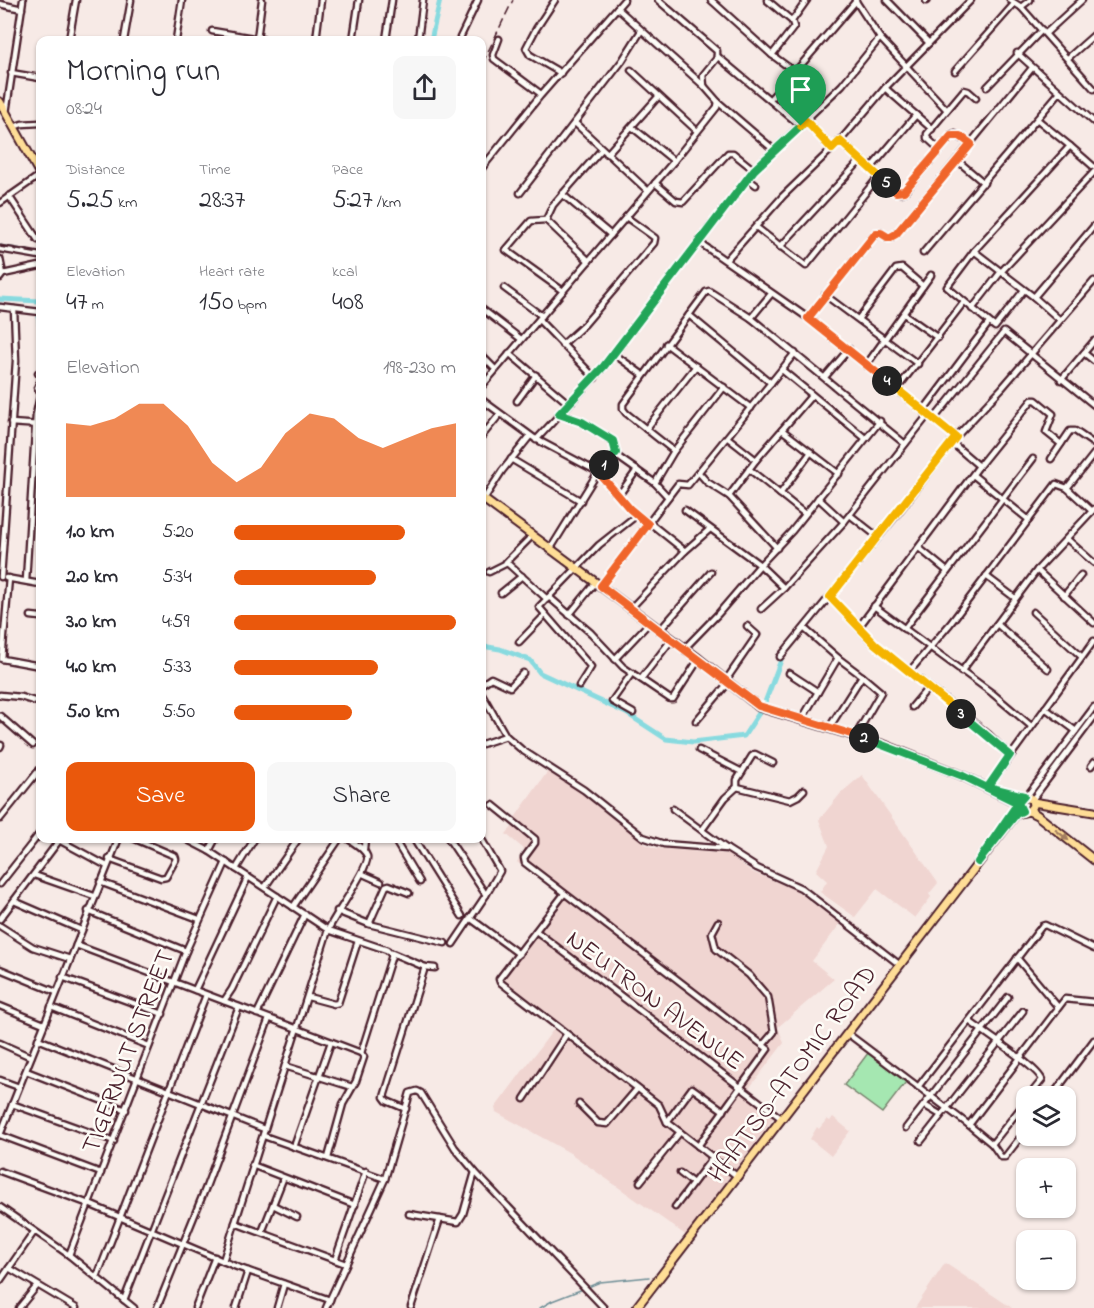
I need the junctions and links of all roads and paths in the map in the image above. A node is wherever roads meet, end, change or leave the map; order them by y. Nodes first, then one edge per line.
1 (23, 0) edge
2 (76, 0) edge
3 (131, 0) edge
4 (182, 0) edge
5 (262, 0) edge
6 (321, 0) edge
7 (359, 0) edge
8 (392, 0) edge
9 (423, 0) edge
10 (478, 0) edge
11 (555, 0) edge
12 (624, 0) edge
13 (658, 0) edge
14 (711, 0) edge
15 (767, 0) edge
16 (807, 0) edge
17 (887, 0) edge
18 (971, 0) edge
19 (1030, 0) edge
20 (1082, 0) edge
21 (856, 1) edge
22 (1012, 2) edge
23 (0, 4) edge
24 (1022, 7) junction
25 (616, 8) junction
26 (22, 9) junction
27 (792, 21) junction
28 (212, 31) dead end
29 (641, 31) junction
30 (1044, 32) junction
31 (1094, 35) edge
32 (70, 36) edge
33 (125, 36) edge
34 (177, 36) edge
35 (240, 36) edge
36 (257, 36) edge
37 (316, 36) edge
38 (354, 36) edge
39 (387, 36) edge
40 (418, 36) edge
41 (461, 36) edge
42 (880, 38) junction
43 (500, 39) dead end
44 (929, 43) junction
45 (1017, 53) junction
46 (717, 55) junction
47 (772, 55) junction
48 (1068, 58) junction
49 (905, 67) junction
50 (1032, 68) junction
51 (631, 70) dead end
52 (955, 71) dead end
53 (795, 72) junction
54 (11, 73) junction
55 (561, 73) junction
56 (36, 77) edge
57 (1093, 85) edge
58 (704, 86) junction
59 (987, 87) dead end
60 (885, 88) junction
61 (1059, 93) junction
62 (542, 94) junction
63 (658, 97) junction
64 (771, 98) junction
65 (976, 98) dead end
66 (0, 102) edge
67 (718, 102) junction
68 (947, 110) junction
69 (6, 112) junction
70 (915, 115) junction
71 (1038, 120) junction
72 (806, 121) junction
73 (1094, 122) edge
74 (36, 123) edge
75 (575, 123) junction
76 (801, 126) junction
77 (14, 127) junction
78 (632, 127) junction
79 (932, 129) junction
80 (697, 131) junction
81 (840, 141) junction
82 (971, 144) junction
83 (1070, 146) junction
84 (602, 149) junction
85 (832, 149) junction
86 (939, 149) junction
87 (774, 150) junction
88 (607, 154) junction
89 (36, 158) edge
90 (861, 160) junction
91 (674, 161) junction
92 (958, 161) junction
93 (486, 163) edge
94 (1094, 167) edge
95 (871, 168) junction
96 (754, 170) junction
97 (1094, 172) edge
98 (879, 176) junction
99 (36, 177) edge
100 (748, 178) junction
101 (655, 183) junction
102 (984, 183) junction
103 (756, 185) dead end
104 (648, 191) junction
105 (520, 193) dead end
106 (562, 194) junction
107 (9, 196) junction
108 (0, 203) edge
109 (626, 217) junction
110 (546, 220) junction
111 (1094, 226) edge
112 (756, 227) junction
113 (611, 235) junction
114 (36, 237) edge
115 (700, 243) junction
116 (780, 247) junction
117 (0, 249) edge
118 (974, 251) junction
119 (923, 253) dead end
120 (36, 255) edge
121 (0, 259) edge
122 (726, 260) junction
123 (589, 261) junction
124 (36, 267) edge
125 (1000, 273) junction
126 (931, 275) dead end
127 (2, 276) edge
128 (1094, 281) edge
129 (923, 286) junction
130 (504, 288) dead end
131 (1024, 290) junction
132 (563, 291) junction
133 (771, 294) junction
134 (825, 295) junction
135 (1034, 297) junction
136 (964, 302) junction
137 (0, 307) edge
138 (14, 309) junction
139 (972, 309) junction
140 (36, 312) edge
141 (486, 312) edge
142 (904, 314) junction
143 (688, 315) junction
144 (540, 318) junction
145 (751, 318) junction
146 (808, 318) junction
147 (859, 318) junction
148 (1060, 320) junction
149 (989, 323) junction
150 (938, 338) junction
151 (521, 339) junction
152 (885, 339) junction
153 (1094, 341) edge
154 (666, 344) junction
155 (562, 345) junction
156 (849, 349) junction
157 (509, 353) junction
158 (795, 353) junction
159 (1083, 353) junction
160 (614, 354) junction
161 (1030, 354) junction
162 (486, 360) edge
163 (1094, 361) edge
164 (867, 364) junction
165 (918, 364) junction
166 (696, 366) junction
167 (495, 369) junction
168 (782, 370) junction
169 (536, 375) junction
170 (643, 375) junction
171 (825, 377) junction
172 (594, 378) junction
173 (1060, 380) junction
174 (486, 381) edge
175 (771, 384) junction
176 (724, 387) junction
177 (897, 389) junction
178 (812, 395) junction
179 (517, 400) dead end
180 (486, 403) edge
181 (569, 404) junction
182 (1094, 405) edge
183 (751, 408) junction
184 (922, 411) junction
185 (500, 414) junction
186 (559, 414) junction
187 (928, 415) junction
188 (934, 419) junction
189 (880, 421) junction
190 (11, 423) junction
191 (36, 425) edge
192 (646, 429) junction
193 (782, 430) junction
194 (486, 431) edge
195 (530, 436) junction
196 (956, 437) junction
197 (728, 438) junction
198 (866, 438) junction
199 (537, 440) junction
200 (951, 442) junction
201 (905, 444) junction
202 (1061, 444) junction
203 (1094, 444) edge
204 (36, 451) edge
205 (674, 451) junction
206 (811, 452) junction
207 (616, 453) junction
208 (1094, 454) edge
209 (511, 459) junction
210 (1033, 459) dead end
211 (1051, 459) dead end
212 (756, 460) junction
213 (979, 466) junction
214 (749, 469) junction
215 (637, 470) junction
216 (598, 472) junction
217 (699, 473) junction
218 (839, 474) junction
219 (973, 475) junction
220 (655, 483) junction
221 (1067, 488) junction
222 (780, 494) junction
223 (619, 495) junction
224 (486, 496) edge
225 (729, 496) junction
226 (668, 497) junction
227 (818, 498) junction
228 (1002, 499) junction
229 (581, 501) junction
230 (486, 503) edge
231 (685, 510) dead end
232 (1093, 510) edge
233 (806, 514) junction
234 (637, 515) junction
235 (850, 515) junction
236 (1029, 520) junction
237 (844, 522) junction
238 (649, 523) junction
239 (710, 529) junction
240 (533, 535) junction
241 (878, 537) junction
242 (1066, 539) junction
243 (551, 548) junction
244 (777, 548) junction
245 (919, 548) junction
246 (685, 551) junction
247 (507, 563) junction
248 (1094, 563) edge
249 (760, 565) junction
250 (577, 567) junction
251 (1037, 570) junction
252 (947, 571) junction
253 (489, 572) dead end
254 (711, 572) dead end
255 (1081, 575) dead end
256 (522, 576) junction
257 (986, 576) junction
258 (1, 577) edge
259 (9, 578) junction
260 (26, 581) junction
261 (36, 583) edge
262 (599, 584) junction
263 (784, 588) junction
264 (501, 593) dead end
265 (1064, 596) junction
266 (830, 597) junction
267 (548, 598) junction
268 (1016, 598) junction
269 (874, 606) junction
270 (631, 608) junction
271 (761, 609) dead end
272 (1033, 612) dead end
273 (545, 615) junction
274 (569, 615) junction
275 (31, 616) dead end
276 (36, 617) edge
277 (650, 622) junction
278 (997, 624) junction
279 (1094, 624) edge
280 (747, 626) dead end
281 (858, 627) junction
282 (805, 629) junction
283 (904, 629) junction
284 (660, 630) junction
285 (672, 639) junction
286 (1094, 641) edge
287 (519, 642) dead end
288 (930, 647) junction
289 (685, 648) junction
290 (1092, 649) edge
291 (780, 657) dead end
292 (1082, 657) junction
293 (615, 658) junction
294 (838, 658) junction
295 (1, 659) edge
296 (699, 659) junction
297 (36, 665) edge
298 (1048, 669) dead end
299 (909, 672) junction
300 (961, 672) junction
301 (523, 673) dead end
302 (632, 673) junction
303 (789, 673) dead end
304 (862, 676) junction
305 (641, 679) junction
306 (486, 681) edge
307 (728, 681) junction
308 (579, 686) dead end
309 (928, 688) junction
310 (818, 692) junction
311 (0, 695) edge
312 (486, 701) edge
313 (36, 702) edge
314 (912, 707) dead end
315 (1094, 707) edge
316 (1045, 708) junction
317 (633, 713) dead end
318 (0, 716) edge
319 (1094, 717) edge
320 (802, 719) junction
321 (696, 721) dead end
322 (1031, 726) junction
323 (829, 728) junction
324 (1076, 731) junction
325 (856, 735) junction
326 (506, 736) junction
327 (486, 743) edge
328 (33, 744) dead end
329 (699, 750) dead end
330 (1010, 755) junction
331 (773, 763) dead end
332 (742, 772) junction
333 (36, 774) edge
334 (736, 787) junction
335 (988, 787) junction
336 (804, 790) dead end
337 (1029, 798) junction
338 (492, 805) dead end
339 (1022, 807) junction
340 (673, 809) dead end
341 (1094, 812) edge
342 (0, 819) edge
343 (702, 830) junction
344 (36, 838) edge
345 (57, 843) edge
346 (67, 843) edge
347 (117, 843) edge
348 (145, 843) edge
349 (194, 843) edge
350 (213, 843) edge
351 (252, 843) edge
352 (296, 843) edge
353 (337, 843) edge
354 (355, 843) edge
355 (365, 843) edge
356 (397, 843) edge
357 (416, 843) edge
358 (451, 843) edge
359 (484, 843) edge
360 (364, 849) junction
361 (727, 849) junction
362 (209, 851) junction
363 (109, 859) junction
364 (1094, 860) edge
365 (226, 862) junction
366 (107, 866) junction
367 (236, 869) junction
368 (363, 874) junction
369 (34, 875) junction
370 (248, 877) junction
371 (100, 882) junction
372 (381, 882) dead end
373 (420, 882) dead end
374 (0, 884) edge
375 (265, 887) junction
376 (409, 894) dead end
377 (564, 894) junction
378 (486, 895) junction
379 (94, 896) junction
380 (277, 896) junction
381 (14, 901) junction
382 (293, 907) junction
383 (88, 911) junction
384 (337, 911) junction
385 (305, 914) junction
386 (462, 916) dead end
387 (470, 918) junction
388 (0, 919) edge
389 (199, 919) junction
390 (718, 922) dead end
391 (369, 924) junction
392 (0, 926) edge
393 (81, 930) junction
394 (328, 930) junction
395 (536, 931) junction
396 (358, 940) junction
397 (445, 943) dead end
398 (453, 944) dead end
399 (76, 945) junction
400 (1094, 949) edge
401 (186, 951) junction
402 (391, 953) junction
403 (519, 954) junction
404 (1017, 958) junction
405 (70, 959) junction
406 (900, 965) junction
407 (425, 967) junction
408 (435, 968) dead end
409 (0, 969) edge
410 (62, 977) junction
411 (174, 983) junction
412 (195, 990) junction
413 (56, 992) junction
414 (206, 995) junction
415 (308, 997) junction
416 (1008, 997) dead end
417 (224, 1001) junction
418 (1094, 1002) edge
419 (0, 1006) edge
420 (239, 1006) junction
421 (51, 1007) junction
422 (1058, 1007) junction
423 (1023, 1011) dead end
424 (163, 1014) junction
425 (258, 1014) junction
426 (269, 1019) junction
427 (969, 1021) junction
428 (44, 1024) junction
429 (296, 1029) junction
430 (981, 1030) junction
431 (847, 1033) junction
432 (566, 1035) junction
433 (38, 1039) junction
434 (1094, 1040) edge
435 (998, 1041) junction
436 (331, 1042) junction
437 (0, 1043) edge
438 (764, 1045) junction
439 (149, 1046) junction
440 (361, 1053) junction
441 (31, 1057) junction
442 (1020, 1058) junction
443 (285, 1066) junction
444 (26, 1071) junction
445 (319, 1077) junction
446 (138, 1078) junction
447 (0, 1080) edge
448 (1036, 1086) edge
449 (1060, 1086) edge
450 (19, 1087) junction
451 (352, 1087) junction
452 (918, 1087) junction
453 (742, 1088) junction
454 (637, 1089) junction
455 (170, 1092) junction
456 (931, 1096) junction
457 (524, 1099) dead end
458 (12, 1104) junction
459 (579, 1104) dead end
460 (201, 1105) junction
461 (924, 1106) junction
462 (946, 1108) junction
463 (406, 1109) junction
464 (126, 1110) junction
465 (724, 1111) junction
466 (1016, 1114) edge
467 (941, 1115) junction
468 (233, 1117) junction
469 (3, 1119) edge
470 (782, 1119) junction
471 (667, 1122) junction
472 (969, 1125) junction
473 (906, 1128) dead end
474 (264, 1129) junction
475 (680, 1132) junction
476 (0, 1135) edge
477 (264, 1136) junction
478 (114, 1141) junction
479 (921, 1141) dead end
480 (1016, 1143) edge
481 (992, 1144) junction
482 (698, 1146) junction
483 (294, 1147) junction
484 (328, 1158) junction
485 (716, 1160) junction
486 (252, 1165) junction
487 (0, 1171) edge
488 (366, 1171) junction
489 (475, 1172) junction
490 (101, 1173) junction
491 (680, 1173) dead end
492 (738, 1177) junction
493 (283, 1179) junction
494 (385, 1179) junction
495 (640, 1182) dead end
496 (693, 1183) junction
497 (89, 1204) junction
498 (273, 1205) junction
499 (355, 1205) junction
500 (0, 1207) edge
501 (675, 1207) dead end
502 (5, 1211) junction
503 (409, 1214) dead end
504 (0, 1217) edge
505 (297, 1217) dead end
506 (120, 1218) junction
507 (440, 1219) junction
508 (235, 1223) junction
509 (151, 1231) junction
510 (34, 1232) junction
511 (262, 1232) junction
512 (183, 1244) junction
513 (69, 1255) junction
514 (214, 1257) junction
515 (335, 1260) junction
516 (223, 1261) junction
517 (346, 1264) junction
518 (9, 1268) junction
519 (248, 1271) junction
520 (97, 1278) junction
521 (0, 1281) edge
522 (284, 1284) junction
523 (37, 1286) junction
524 (63, 1300) junction
525 (124, 1300) junction
526 (330, 1300) junction
527 (411, 1307) edge
528 (20, 1308) edge
529 (58, 1308) edge
530 (76, 1308) edge
531 (134, 1308) edge
532 (157, 1308) edge
533 (195, 1308) edge
534 (236, 1308) edge
535 (277, 1308) edge
536 (326, 1308) edge
537 (604, 1308) edge
538 (636, 1308) edge

1 - 26 street
2 - 32 street
3 - 33 street
4 - 34 street
5 - 36 street
6 - 37 street
7 - 38 street
8 - 39 street
9 - 40 street
10 - 41 street
11 - 55 street
12 - 25 street
13 - 46 street
14 - 47 street
15 - 27 street
16 - 27 street
17 - 44 street
18 - 44 street
19 - 24 street
20 - 30 street
21 - 42 street
21 - 53 street
22 - 24 street
22 - 52 street
23 - 26 street
24 - 30 street
25 - 29 street
25 - 55 street
26 - 54 street
27 - 47 street
28 - 35 street
29 - 58 street
29 - 75 street
30 - 45 street
30 - 48 street
31 - 48 street
42 - 49 street
42 - 72 street
43 - 62 street
44 - 49 street
45 - 50 street
45 - 59 street
46 - 58 street
46 - 64 street
47 - 53 street
48 - 57 street
49 - 60 street
49 - 68 street
50 - 61 street
50 - 82 street
51 - 63 street
53 - 64 street
54 - 56 street
54 - 69 street
55 - 62 street
58 - 67 street
60 - 70 street
60 - 81 street
61 - 71 street
61 - 73 street
62 - 93 street
63 - 78 street
63 - 80 street
64 - 76 street
65 - 68 street
66 - 69 main road
67 - 80 street
67 - 87 street
68 - 79 street
69 - 77 main road
70 - 79 street
70 - 95 street
71 - 83 street
71 - 102 street
72 - 76 street
72 - 85 street
74 - 77 street
75 - 84 street
75 - 105 street
76 - 87 street
77 - 89 main road
78 - 88 street
78 - 91 street
79 - 86 street
80 - 91 street
81 - 85 street
81 - 90 street
82 - 86 street
82 - 92 street
83 - 94 street
83 - 118 street
84 - 88 street
84 - 106 street
85 - 112 street
86 - 98 street
87 - 96 street
88 - 104 street
90 - 95 street
90 - 116 street
91 - 101 street
92 - 102 street
92 - 134 street
95 - 98 street
96 - 100 street
96 - 101 street
97 - 125 street
98 - 116 street
99 - 107 street
100 - 103 street
100 - 115 street
101 - 104 street
102 - 119 street
104 - 109 street
106 - 110 street
106 - 113 street
107 - 108 street
107 - 114 street
109 - 113 street
109 - 155 street
110 - 123 street
110 - 132 street
111 - 135 street
112 - 116 street
112 - 122 street
113 - 123 street
115 - 122 street
115 - 160 street
117 - 120 street
118 - 125 street
118 - 136 street
121 - 127 street
122 - 133 street
123 - 132 street
124 - 127 street
125 - 131 street
125 - 139 street
126 - 129 street
128 - 148 street
129 - 142 street
129 - 147 street
130 - 144 street
131 - 135 street
131 - 149 street
132 - 144 street
133 - 145 street
133 - 146 street
134 - 146 street
134 - 147 street
135 - 148 street
136 - 139 street
136 - 150 street
137 - 138 street
138 - 140 street
138 - 190 street
139 - 149 street
141 - 151 street
142 - 150 street
142 - 152 street
143 - 145 street
143 - 154 street
143 - 175 street
144 - 151 street
144 - 155 street
145 - 158 street
146 - 156 street
147 - 152 street
148 - 161 street
149 - 184 street
150 - 165 street
151 - 157 street
152 - 164 street
152 - 165 street
153 - 159 street
154 - 166 street
154 - 170 street
155 - 172 street
156 - 164 street
156 - 171 street
157 - 167 street
157 - 169 street
158 - 168 street
158 - 171 street
159 - 163 street
159 - 173 street
160 - 170 street
160 - 172 street
161 - 173 street
161 - 188 street
161 - 196 street
162 - 167 street
164 - 177 street
165 - 177 street
166 - 176 street
166 - 192 street
167 - 174 street
168 - 175 street
168 - 178 street
169 - 179 street
169 - 181 street
170 - 192 street
171 - 189 street
172 - 181 street
173 - 182 street
175 - 183 street
176 - 183 street
176 - 205 street
177 - 184 street
178 - 193 street
178 - 198 street
180 - 185 street
181 - 186 street
183 - 197 street
184 - 187 street
185 - 194 street
185 - 195 street
186 - 199 street
186 - 207 street
187 - 188 street
187 - 201 street
188 - 196 street
189 - 198 street
189 - 201 street
190 - 191 street
190 - 258 street
192 - 205 street
193 - 206 street
193 - 212 street
195 - 199 street
195 - 209 street
196 - 200 street
197 - 212 street
197 - 217 street
198 - 218 street
199 - 216 street
200 - 213 street
200 - 241 street
201 - 235 street
202 - 203 street
202 - 211 street
202 - 213 street
204 - 260 street
205 - 220 street
206 - 218 street
206 - 222 street
207 - 215 street
207 - 216 street
208 - 221 street
209 - 224 street
209 - 229 street
210 - 228 street
212 - 214 street
213 - 219 street
214 - 222 street
214 - 225 street
215 - 220 street
215 - 223 street
216 - 223 street
216 - 229 street
217 - 225 street
217 - 226 street
218 - 227 street
219 - 228 street
219 - 245 street
220 - 226 street
221 - 232 street
221 - 236 street
222 - 233 street
223 - 234 street
225 - 244 street
226 - 238 street
227 - 233 street
227 - 237 street
228 - 236 street
228 - 252 street
229 - 243 street
230 - 240 main road
231 - 239 street
232 - 242 street
233 - 244 street
234 - 238 street
234 - 250 street
235 - 237 street
235 - 241 street
236 - 257 street
237 - 263 street
238 - 246 street
238 - 262 street
239 - 246 street
239 - 249 street
240 - 243 main road
240 - 247 street
241 - 266 street
242 - 248 street
242 - 251 street
243 - 250 main road
244 - 249 street
245 - 252 street
245 - 269 street
246 - 270 street
247 - 253 street
247 - 256 street
249 - 263 street
249 - 289 street
250 - 262 main road
250 - 267 street
251 - 265 street
251 - 268 street
252 - 283 street
254 - 284 street
255 - 265 street
256 - 264 street
256 - 267 street
257 - 268 street
257 - 288 street
258 - 259 street
259 - 260 street
259 - 295 street
260 - 261 street
262 - 270 main road
262 - 274 street
263 - 271 street
265 - 279 street
266 - 281 street
266 - 282 street
267 - 273 street
267 - 274 street
268 - 278 street
269 - 281 street
269 - 283 street
270 - 277 main road
272 - 292 street
273 - 287 street
273 - 308 street
274 - 293 street
275 - 276 street
277 - 284 main road
277 - 293 street
278 - 298 street
278 - 300 street
280 - 307 street
281 - 299 street
282 - 291 street
282 - 294 street
283 - 288 street
284 - 285 main road
285 - 289 main road
285 - 305 street
286 - 290 street
288 - 299 street
288 - 300 street
289 - 296 main road
290 - 292 street
292 - 316 street
293 - 302 street
294 - 304 street
294 - 310 street
295 - 297 street
296 - 305 street
296 - 307 main road
299 - 309 street
300 - 322 street
301 - 306 street
302 - 305 street
302 - 317 street
303 - 310 street
304 - 323 street
304 - 325 street
307 - 320 main road
307 - 321 street
309 - 314 street
309 - 330 street
310 - 320 street
311 - 313 street
312 - 326 street
315 - 324 street
316 - 322 street
316 - 324 street
318 - 328 street
319 - 337 street
320 - 323 main road
322 - 330 street
323 - 325 main road
324 - 337 street
325 - 335 main road
326 - 327 street
326 - 361 street
329 - 332 street
330 - 335 street
331 - 332 street
332 - 334 street
333 - 342 street
334 - 336 street
334 - 343 street
335 - 337 main road
335 - 339 main road
337 - 339 main road
337 - 339 main road
337 - 341 main road
338 - 377 street
339 -> 364 main road
339 - 406 main road, HAATSO-ATOMIC ROAD
340 - 343 street
343 - 361 street
344 - 374 street
345 - 369 street
346 - 366 street
347 - 363 street
348 - 363 street
349 - 362 street
350 - 362 street
351 - 367 street
352 - 375 street
353 - 382 street
354 - 360 street
355 - 360 street
356 - 373 street
357 - 386 street
358 - 378 street
359 - 378 street
360 - 368 street
361 - 406 street
362 - 365 street
363 - 366 street
365 - 367 street
365 - 389 street, TIGERNUT STREET
366 - 371 street
367 - 370 street
368 - 372 street
368 - 384 street
369 - 379 street
369 - 381 street
370 - 375 street
370 - 412 street
371 - 379 street
371 - 389 street
375 - 380 street
376 - 391 street
377 - 395 street
377 - 438 street
378 - 387 street
379 - 383 street
380 - 382 street
380 - 417 street
381 - 388 street
381 - 393 street
382 - 385 street
383 - 393 street
383 - 401 street
384 - 391 street
384 - 394 street
385 - 394 street
385 - 425 street
387 - 398 street
387 - 403 street
389 - 401 street, TIGERNUT STREET
390 - 438 street
391 - 397 street
392 - 405 street
393 - 399 street
394 - 396 street
394 - 415 street
395 - 403 street
395 - 453 street, NEUTRON AVENUE
396 - 402 street
396 - 415 street
399 - 405 street
399 - 411 street
400 - 404 street
401 - 411 street, TIGERNUT STREET
402 - 407 street
402 - 440 street
403 - 432 street
404 - 422 street
404 - 427 street
405 - 410 street
406 - 431 main road, HAATSO-ATOMIC ROAD
407 - 408 street
407 - 463 street
409 - 413 street
410 - 413 street
410 - 424 street
411 - 412 street
411 - 424 street, TIGERNUT STREET
412 - 414 street
413 - 421 street
414 - 417 street
414 - 455 street
415 - 429 street
416 - 430 street
417 - 420 street
418 - 422 street
419 - 428 street
420 - 425 street
420 - 460 street
421 - 428 street
421 - 439 street
422 - 442 street
423 - 435 street
424 - 439 street, TIGERNUT STREET
425 - 426 street
426 - 429 street
426 - 468 street
427 - 430 street
427 - 452 street
428 - 433 street
429 - 436 street
429 - 443 street
430 - 435 street
430 - 456 street
431 - 452 street
431 - 470 main road, HAATSO-ATOMIC ROAD
432 - 454 street
432 - 457 street
433 - 441 street
433 - 446 street
434 - 449 street
435 - 442 street
435 - 462 street
436 - 440 street
436 - 445 street
437 - 441 street
438 - 453 street
439 - 446 street, TIGERNUT STREET
440 - 451 street
441 - 444 street
442 - 448 street
442 - 472 street
443 - 445 street
443 - 474 street
444 - 450 street
444 - 464 street
445 - 451 street
445 - 483 street
446 - 455 street
446 - 464 street, TIGERNUT STREET
447 - 450 street
450 - 458 street
451 - 484 street
452 - 456 street
453 - 465 street
453 - 470 street, NEUTRON AVENUE
454 - 459 street
454 - 471 street
455 - 460 street
455 - 506 street
456 - 461 street
456 - 462 street
458 - 469 street
458 - 478 street
460 - 468 street
460 - 509 street
461 - 467 street
461 - 473 street
462 - 467 street
462 - 472 street
463 - 489 street
463 - 494 street
464 - 478 street, TIGERNUT STREET
465 - 471 street
465 - 482 street
466 - 481 street
467 - 479 street
468 - 474 street
468 - 512 street
469 - 476 street
470 - 492 main road, HAATSO-ATOMIC ROAD
471 - 475 street
472 - 481 street
474 - 477 street
475 - 482 street
475 - 495 street
476 - 490 street
477 - 483 street
477 - 486 street
478 - 490 street, TIGERNUT STREET
480 - 481 street
482 - 485 street
483 - 484 street
484 - 488 street
485 - 492 street
485 - 496 street
486 - 493 street
486 - 508 street
487 - 497 street
488 - 494 street
488 - 499 street
489 - 507 street
489 - 537 street
490 - 497 street, TIGERNUT STREET
491 - 496 street
492 - 538 main road, HAATSO-ATOMIC ROAD
493 - 498 street
493 - 499 street
494 - 517 street
496 - 501 street
497 - 506 street
497 - 513 street, TIGERNUT STREET
498 - 505 street
498 - 511 street
499 - 515 street
500 - 502 street
502 - 504 street
502 - 510 street
503 - 507 street
506 - 509 street
506 - 520 street
507 - 527 street
508 - 511 street
508 - 516 street
509 - 512 street
509 - 525 street
510 - 513 street
510 - 518 street
511 - 515 street
512 - 514 street
512 - 532 street
513 - 520 street
514 - 516 street
514 - 533 street
515 - 517 street
516 - 519 street
517 - 526 street
518 - 521 street
518 - 523 street
519 - 522 street
519 - 534 street
520 - 525 street
522 - 526 street
522 - 535 street
523 - 524 street
523 - 528 street
524 - 529 street
524 - 530 street
525 - 531 street
526 - 536 street

